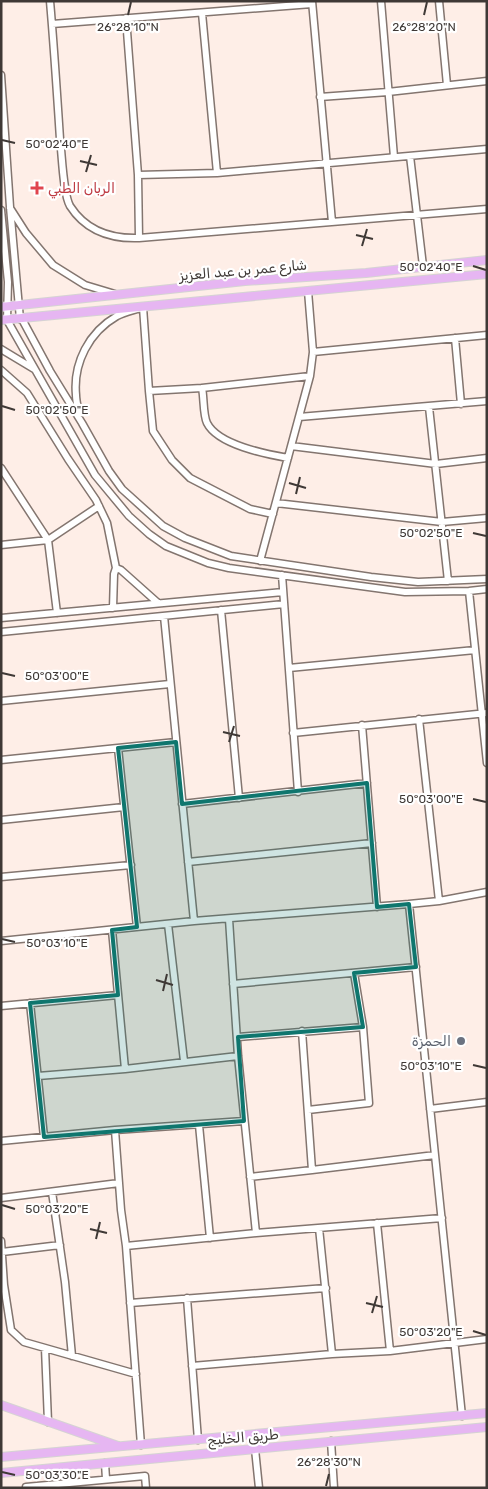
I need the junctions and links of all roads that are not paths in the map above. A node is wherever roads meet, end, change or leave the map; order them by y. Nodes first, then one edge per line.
1 (50, 1) edge
2 (381, 1) edge
3 (438, 1) edge
4 (312, 3) edge
5 (202, 13) junction
6 (126, 18) junction
7 (52, 24) junction
8 (1, 75) edge
9 (487, 81) edge
10 (447, 85) junction
11 (388, 92) junction
12 (320, 97) junction
13 (487, 149) edge
14 (410, 156) junction
15 (394, 157) junction
16 (327, 163) junction
17 (217, 173) junction
18 (138, 175) junction
19 (10, 207) junction
20 (487, 208) edge
21 (1, 210) edge
22 (417, 214) junction
23 (332, 222) junction
24 (139, 238) junction
25 (487, 260) edge
26 (423, 266) junction
27 (487, 274) edge
28 (308, 291) junction
29 (116, 295) junction
30 (18, 305) junction
31 (4, 307) edge
32 (143, 307) junction
33 (20, 319) junction
34 (4, 320) edge
35 (487, 335) edge
36 (455, 338) junction
37 (1, 349) edge
38 (313, 352) junction
39 (1, 370) edge
40 (36, 370) junction
41 (310, 376) junction
42 (202, 388) junction
43 (149, 391) junction
44 (487, 401) edge
45 (461, 404) junction
46 (430, 407) junction
47 (299, 416) junction
48 (82, 423) junction
49 (291, 446) junction
50 (288, 458) junction
51 (487, 458) edge
52 (436, 464) junction
53 (1, 468) edge
54 (276, 503) junction
55 (99, 506) junction
56 (273, 514) junction
57 (487, 518) edge
58 (442, 522) junction
59 (48, 540) junction
60 (1, 545) edge
61 (260, 561) junction
62 (116, 568) junction
63 (282, 575) junction
64 (487, 579) edge
65 (448, 581) junction
66 (487, 589) edge
67 (469, 591) junction
68 (283, 592) junction
69 (158, 603) junction
70 (284, 604) junction
71 (113, 608) junction
72 (222, 610) junction
73 (57, 613) junction
74 (164, 616) junction
75 (1, 618) edge
76 (1, 632) edge
77 (475, 650) junction
78 (289, 668) junction
79 (170, 684) junction
80 (1, 701) edge
81 (484, 713) edge
82 (419, 719) junction
83 (362, 725) junction
84 (293, 732) junction
85 (176, 742) junction
86 (118, 748) junction
87 (1, 760) edge
88 (487, 763) edge
89 (367, 783) junction
90 (298, 792) junction
91 (239, 798) junction
92 (182, 804) junction
93 (124, 807) junction
94 (1, 820) edge
95 (372, 844) junction
96 (188, 862) junction
97 (130, 865) junction
98 (1, 877) edge
99 (487, 892) edge
100 (439, 901) junction
101 (409, 904) junction
102 (377, 907) junction
103 (229, 919) junction
104 (194, 921) junction
105 (168, 924) junction
106 (137, 927) junction
107 (112, 930) junction
108 (1, 941) edge
109 (416, 967) junction
110 (354, 973) junction
111 (233, 984) junction
112 (118, 995) junction
113 (30, 1003) junction
114 (1, 1006) edge
115 (363, 1027) junction
116 (302, 1031) junction
117 (238, 1037) junction
118 (238, 1056) junction
119 (184, 1061) junction
120 (125, 1069) junction
121 (38, 1076) junction
122 (487, 1102) edge
123 (430, 1109) junction
124 (308, 1110) junction
125 (244, 1121) junction
126 (198, 1125) junction
127 (115, 1130) junction
128 (44, 1138) junction
129 (1, 1141) edge
130 (435, 1155) junction
131 (312, 1170) junction
132 (250, 1177) junction
133 (119, 1183) junction
134 (52, 1192) junction
135 (1, 1198) edge
136 (442, 1218) junction
137 (378, 1223) junction
138 (319, 1228) junction
139 (256, 1233) junction
140 (210, 1238) junction
141 (1, 1241) edge
142 (60, 1246) junction
143 (126, 1246) junction
144 (2, 1252) edge
145 (326, 1288) junction
146 (187, 1298) junction
147 (130, 1302) junction
148 (487, 1339) edge
149 (455, 1342) junction
150 (45, 1348) junction
151 (390, 1351) junction
152 (332, 1354) junction
153 (72, 1356) junction
154 (192, 1366) junction
155 (136, 1374) junction
156 (1, 1405) edge
157 (487, 1413) edge
158 (462, 1416) junction
159 (48, 1422) junction
160 (487, 1427) edge
161 (198, 1440) junction
162 (331, 1442) junction
163 (141, 1445) junction
164 (122, 1447) junction
165 (255, 1449) junction
166 (1, 1457) edge
167 (105, 1463) junction
168 (1, 1473) edge
169 (106, 1479) junction
170 (26, 1488) edge
171 (146, 1488) edge
172 (259, 1488) edge
173 (334, 1488) edge

1 - 7 street
2 - 11 street
3 - 10 street
4 - 5 street
4 - 12 street
5 - 6 street
5 - 17 street
6 - 7 street
6 - 18 street
7 - 24 street
8 - 19 street
9 - 10 street
10 - 11 street
11 - 12 street
11 - 15 street
12 - 16 street
13 - 14 street
14 - 15 street
14 - 22 street
15 - 16 street
16 - 17 street
16 - 23 street
17 - 18 street
18 - 24 street
19 - 29 street
19 - 30 street
20 - 22 street
21 - 31 street
22 - 23 street
22 - 26 street
23 - 24 street
25 - 26 main road, شارع عمر بن عبد العزيز
26 - 29 main road, شارع عمر بن عبد العزيز
27 - 28 main road, شارع عمر بن عبد العزيز
28 - 32 main road, شارع عمر بن عبد العزيز
28 - 38 street
29 - 30 main road, شارع عمر بن عبد العزيز
30 - 31 main road, شارع عمر بن عبد العزيز
30 - 33 street
31 - 34 street
32 - 33 main road, شارع عمر بن عبد العزيز
32 - 43 street
32 - 48 street
33 - 34 main road, شارع عمر بن عبد العزيز
33 - 48 street
34 - 40 street
35 - 36 street
36 - 38 street
36 - 45 street
37 - 40 street
38 - 41 street
39 - 55 street
40 - 63 street
41 - 42 street
41 - 47 street
42 - 43 street
42 - 50 street
43 - 56 street
44 - 45 street
45 - 46 street
46 - 47 street
46 - 52 street
47 - 49 street
48 - 61 street
49 - 50 street
49 - 52 street
50 - 54 street
51 - 52 street
52 - 58 street
53 - 59 street
54 - 56 street
54 - 58 street
55 - 59 street
55 - 62 street
56 - 61 street
57 - 58 street
58 - 65 street
59 - 60 street
59 - 73 street
61 - 65 street
62 - 69 street
62 - 71 street
63 - 67 street
63 - 68 street
64 - 65 street
66 - 67 street
67 - 77 street
68 - 69 street
68 - 70 street
69 - 71 street
70 - 72 street
70 - 78 street
71 - 73 street
72 - 74 street
72 - 91 street
73 - 75 street
74 - 76 street
74 - 79 street
77 - 78 street
77 - 81 street
78 - 84 street
79 - 80 street
79 - 85 street
81 - 82 street
81 - 88 street
82 - 83 street
82 - 100 street
83 - 84 street
83 - 89 street
84 - 90 street
85 - 86 street
85 - 92 street
86 - 87 street
86 - 93 street
89 - 90 street
89 - 95 street
90 - 91 street
91 - 92 street
92 - 96 street
93 - 94 street
93 - 97 street
95 - 96 street
95 - 102 street
96 - 104 street
97 - 98 street
97 - 106 street
99 - 100 street
100 - 101 street
101 - 102 street
101 - 109 street
102 - 103 street
103 - 104 street
103 - 111 street
104 - 105 street
105 - 106 street
105 - 119 street
106 - 107 street
107 - 108 street
107 - 112 street
109 - 110 street
109 - 123 street
110 - 111 street
110 - 115 street
111 - 117 street
112 - 113 street
112 - 120 street
113 - 114 street
113 - 121 street
115 - 116 street
115 - 124 street
116 - 117 street
116 - 124 street
117 - 118 street
118 - 119 street
118 - 125 street
119 - 120 street
120 - 121 street
121 - 128 street
122 - 123 street
123 - 130 street
124 - 131 street
125 - 126 street
125 - 132 street
126 - 127 street
126 - 140 street
127 - 128 street
127 - 133 street
128 - 129 street
130 - 131 street
130 - 136 street
131 - 132 street
132 - 139 street
133 - 134 street
133 - 143 street
134 - 135 street
134 - 142 street
136 - 137 street
136 - 149 street
137 - 138 street
137 - 151 street
138 - 139 street
138 - 145 street
139 - 140 street
140 - 143 street
141 - 144 street
142 - 144 street
142 - 153 street
143 - 147 street
144 - 150 street
145 - 146 street
145 - 152 street
146 - 147 street
146 - 154 street
147 - 155 street
148 - 149 street
149 - 151 street
149 - 158 street
150 - 153 street
150 - 159 street
151 - 152 street
152 - 154 street
153 - 155 street
154 - 161 street
155 - 163 street
156 - 159 main road
157 - 158 main road, طريق الخليج
158 - 161 main road, طريق الخليج
159 - 164 main road
160 - 162 main road, طريق الخليج
161 - 163 main road, طريق الخليج
162 - 165 main road, طريق الخليج
162 - 173 street
163 - 164 main road, طريق الخليج
164 - 166 main road, طريق الخليج
165 - 167 main road, طريق الخليج
165 - 172 street
167 - 168 main road, طريق الخليج
167 - 169 street
169 - 170 street
169 - 171 street

